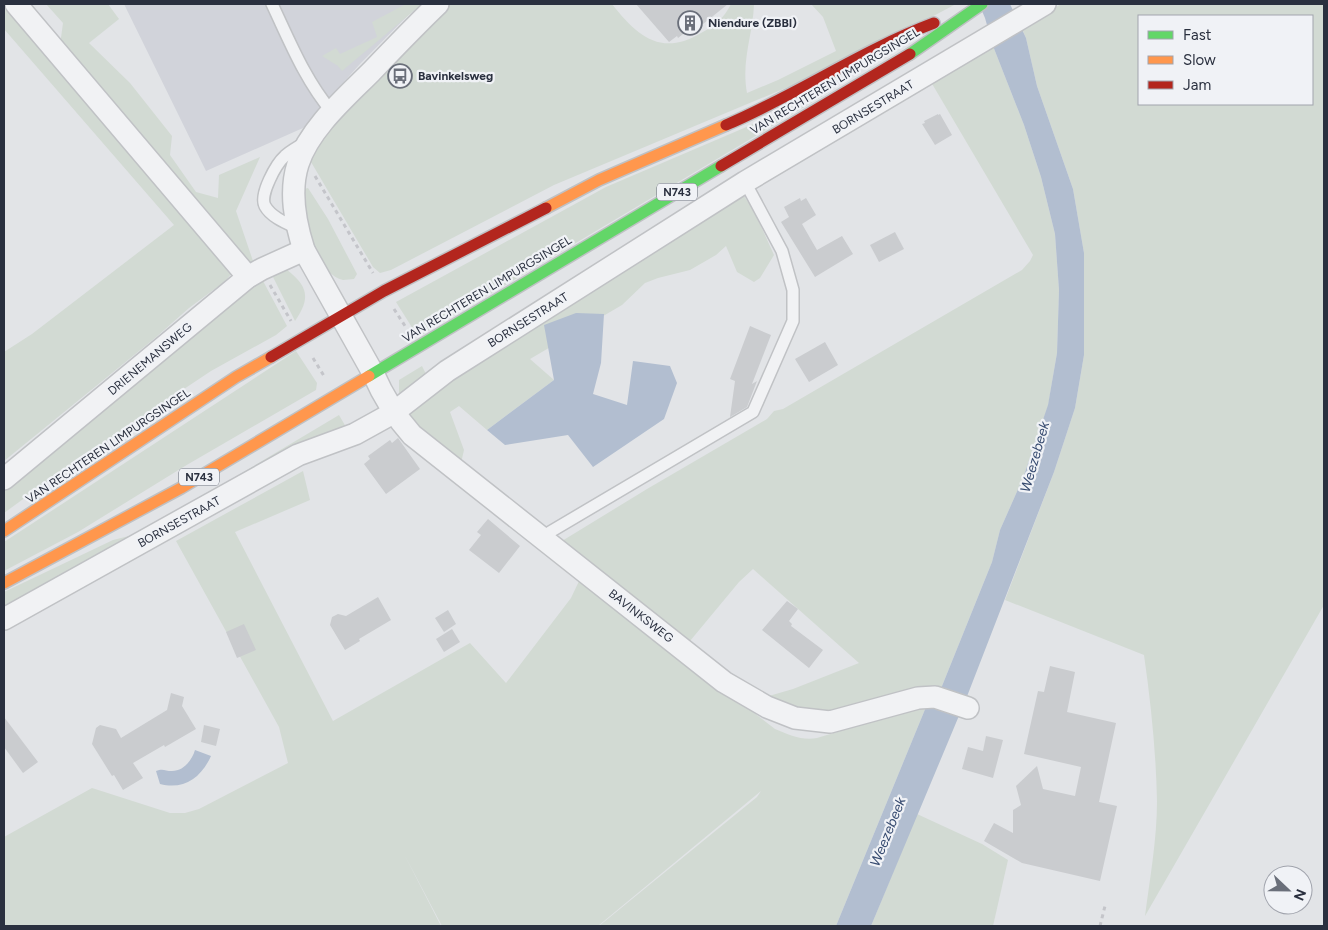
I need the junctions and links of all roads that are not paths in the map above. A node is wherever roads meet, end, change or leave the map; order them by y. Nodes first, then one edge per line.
1 (16, 4) edge
2 (272, 4) edge
3 (438, 4) edge
4 (1045, 4) edge
5 (980, 5) edge
6 (332, 112) junction
7 (310, 140) junction
8 (745, 182) junction
9 (297, 228) junction
10 (304, 250) junction
11 (248, 277) junction
12 (341, 315) junction
13 (373, 373) junction
14 (393, 413) junction
15 (4, 479) edge
16 (4, 532) edge
17 (544, 538) junction
18 (4, 583) edge
19 (4, 619) edge
20 (968, 708) dead end

1 - 11 street
2 - 6 lane
3 - 6 street
4 - 8 street, BORNSESTRAAT
5 - 12 main road, VAN RECHTEREN LIMPURGSINGEL / N743
5 - 13 main road, VAN RECHTEREN LIMPURGSINGEL / N743
6 - 7 street
7 - 9 street
7 - 9 lane
8 - 14 street, BORNSESTRAAT
8 - 17 lane
9 - 10 street
10 - 11 street, DRIENEMANSWEG
10 - 12 street
11 - 15 street, DRIENEMANSWEG
12 - 13 street
12 - 16 main road, VAN RECHTEREN LIMPURGSINGEL / N743
13 - 14 street, BAVINKSWEG
13 - 18 main road, VAN RECHTEREN LIMPURGSINGEL / N743
14 - 17 street, BAVINKSWEG
14 - 19 street, BORNSESTRAAT
17 - 20 street, BAVINKSWEG

